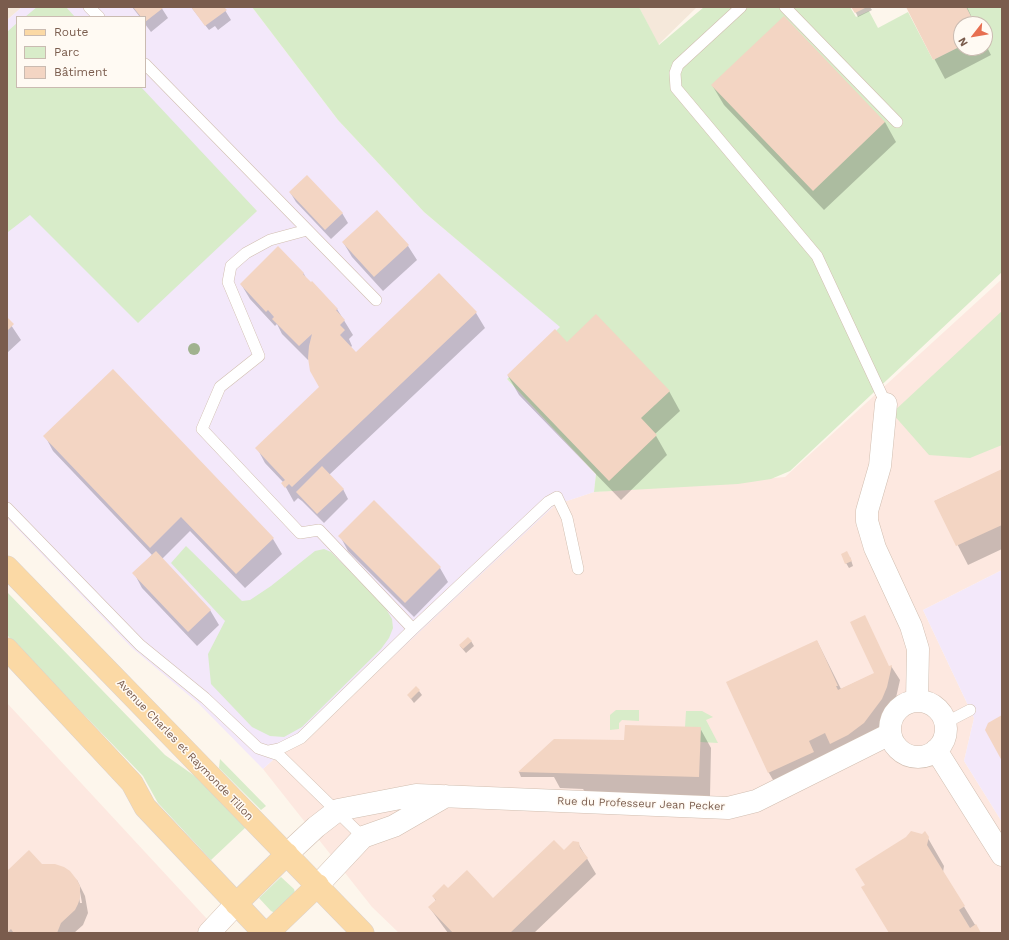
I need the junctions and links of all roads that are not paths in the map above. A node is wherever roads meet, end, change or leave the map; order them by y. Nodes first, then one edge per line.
1 (89, 7) edge
2 (741, 7) edge
3 (785, 7) edge
4 (98, 16) edge
5 (146, 65) edge
6 (897, 122) dead end
7 (307, 230) junction
8 (376, 300) dead end
9 (886, 404) joint
10 (7, 508) edge
11 (7, 567) edge
12 (578, 569) dead end
13 (413, 629) junction
14 (7, 649) edge
15 (917, 701) junction
16 (970, 710) dead end
17 (945, 723) junction
18 (890, 734) junction
19 (936, 750) junction
20 (269, 752) junction
21 (447, 796) junction
22 (338, 810) junction
23 (363, 837) junction
24 (287, 854) junction
25 (1002, 855) edge
26 (318, 885) junction
27 (236, 904) junction
28 (209, 933) edge
29 (264, 933) edge
30 (268, 933) edge
31 (363, 933) edge

1 - 4 lane
2 - 9 lane
3 - 6 lane
5 - 7 lane
7 - 8 lane
7 - 13 lane
9 - 15 street
10 - 20 lane
11 - 24 main road, Avenue Charles et Raymonde Tillon
12 - 13 lane
13 - 20 lane
14 - 27 main road
15 - 17 street
15 - 18 street
16 - 17 lane
17 - 19 street
18 - 19 street
18 - 21 street, Rue du Professeur Jean Pecker
19 - 25 street
20 - 22 lane
21 - 22 street, Rue du Professeur Jean Pecker
21 - 23 street
22 - 23 lane
22 - 24 street
23 - 26 street
24 - 26 main road, Avenue Charles et Raymonde Tillon
24 - 27 main road
26 - 30 main road
26 - 31 main road, Avenue Charles et Raymonde Tillon
27 - 28 street
27 - 29 main road

